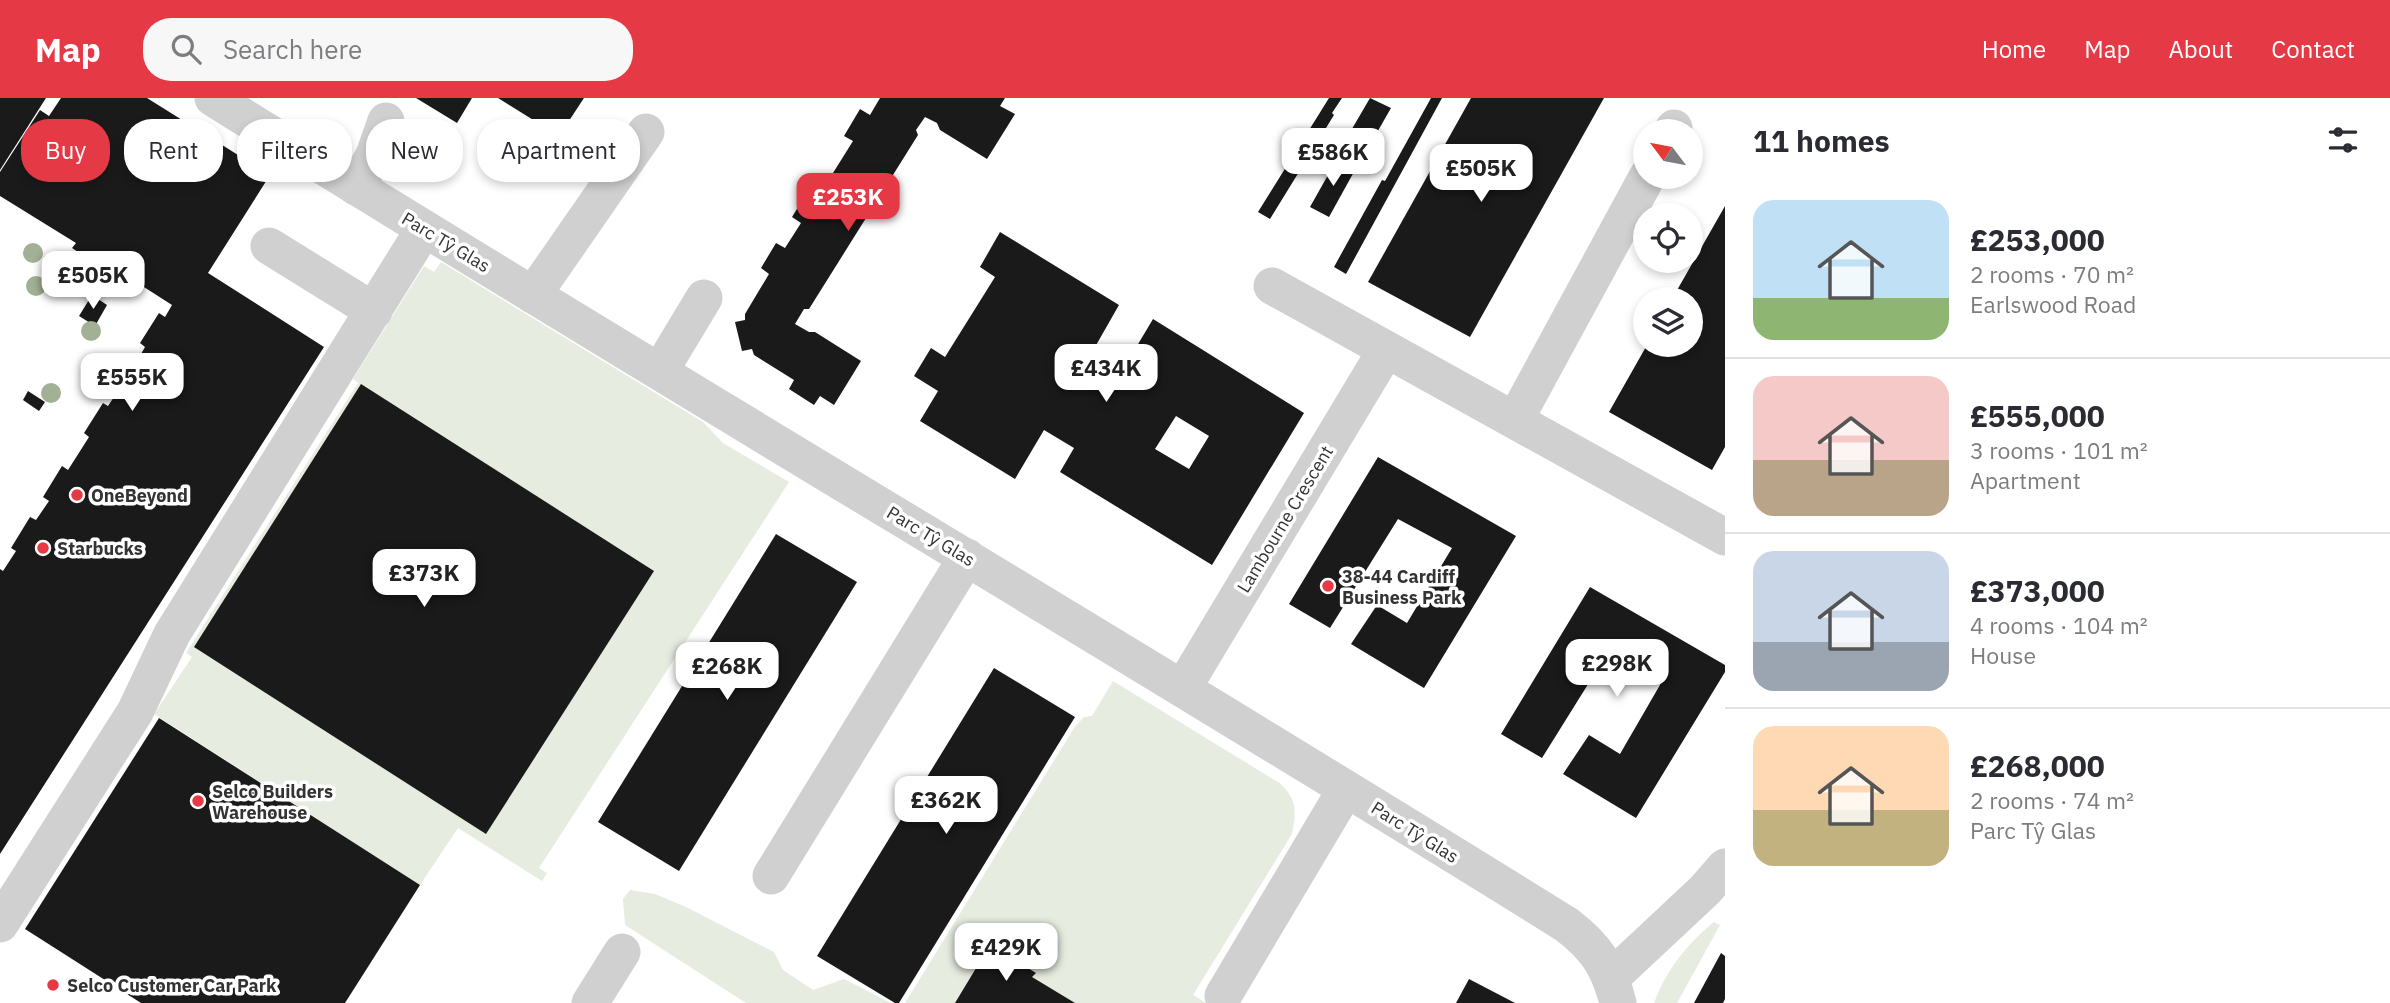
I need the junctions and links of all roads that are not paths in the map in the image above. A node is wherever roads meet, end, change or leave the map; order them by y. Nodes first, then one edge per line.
1 (213, 98) edge
2 (646, 132) dead end
3 (366, 169) edge
4 (356, 187) junction
5 (1640, 189) edge
6 (424, 229) junction
7 (269, 246) dead end
8 (1272, 286) dead end
9 (533, 296) junction
10 (704, 298) dead end
11 (374, 311) junction
12 (1386, 350) junction
13 (660, 371) junction
14 (1515, 420) junction
15 (1725, 537) edge
16 (967, 557) junction
17 (1183, 688) junction
18 (1346, 789) junction
19 (1725, 867) edge
20 (771, 876) dead end
21 (0, 924) edge
22 (622, 953) dead end
23 (1615, 990) edge
24 (1223, 996) dead end
25 (590, 1003) edge

1 - 4 street, Parc Tŷ Glas
2 - 9 street
3 - 4 street
4 - 6 street, Parc Tŷ Glas
5 - 14 street
6 - 9 street, Parc Tŷ Glas
6 - 11 street
7 - 11 street
8 - 12 street
9 - 13 street, Parc Tŷ Glas
10 - 13 street
11 - 21 street
12 - 14 street
12 - 17 street, Lambourne Crescent
13 - 16 street, Parc Tŷ Glas
14 - 15 street
16 - 17 street, Parc Tŷ Glas
16 - 20 street
17 - 18 street, Parc Tŷ Glas
18 - 23 street, Parc Tŷ Glas
18 - 24 street
19 - 23 street
22 - 25 street

